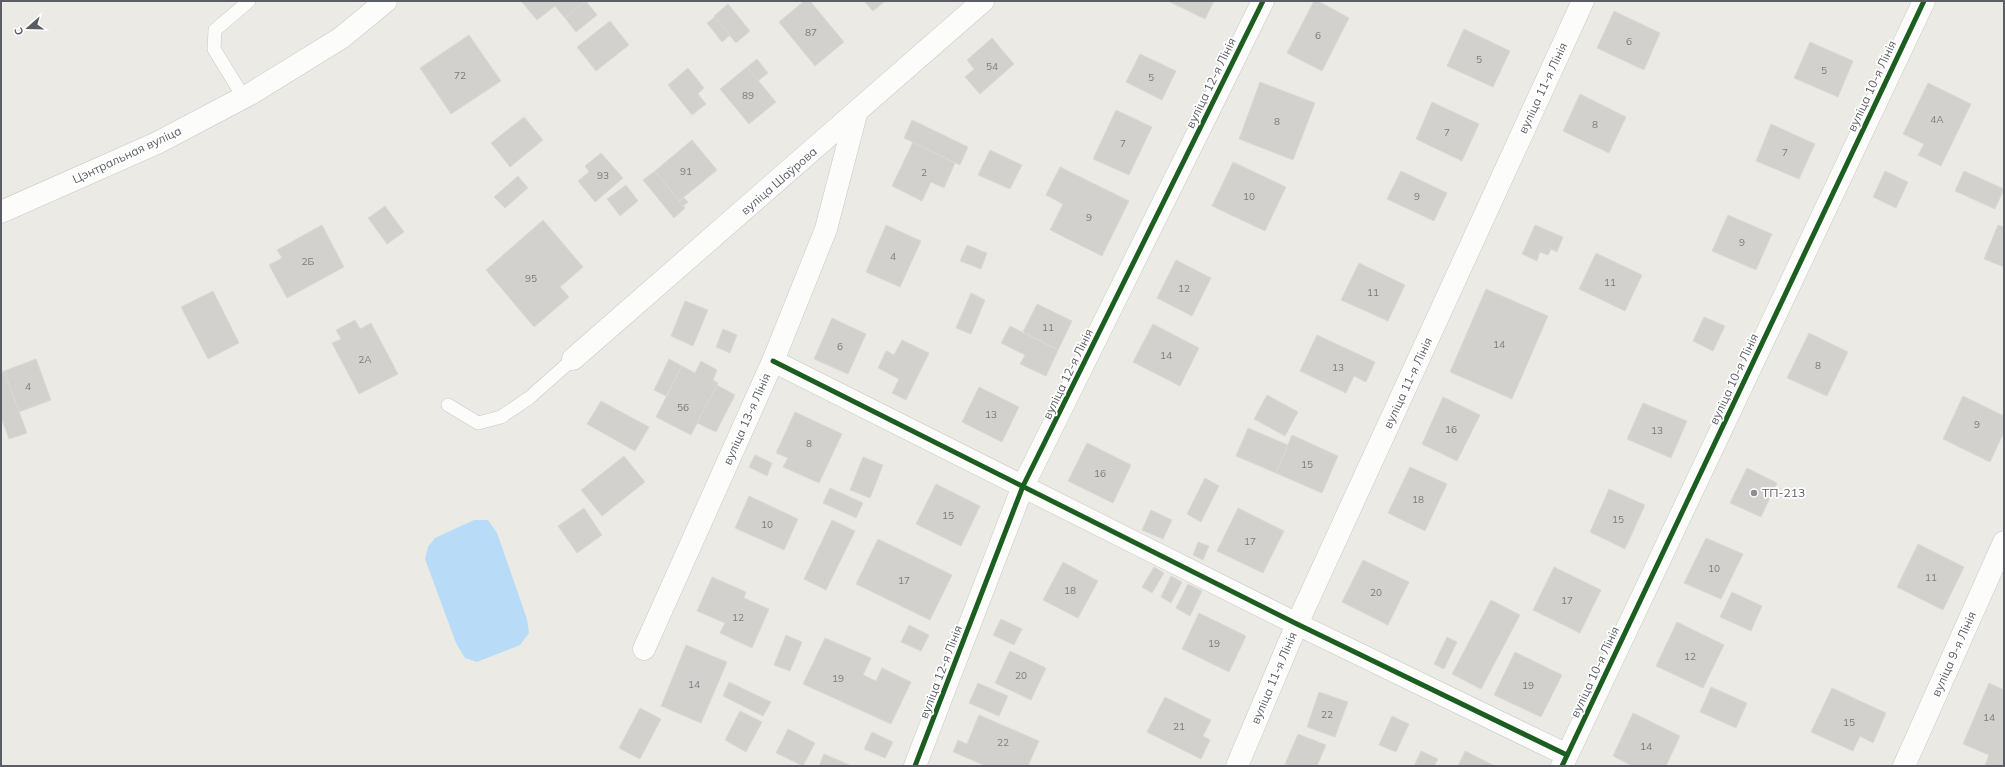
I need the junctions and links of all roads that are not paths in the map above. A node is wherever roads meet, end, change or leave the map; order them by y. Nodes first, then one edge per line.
1 (249, 1) edge
2 (386, 1) edge
3 (983, 1) edge
4 (1263, 1) edge
5 (1583, 1) edge
6 (1924, 1) edge
7 (248, 96) junction
8 (856, 114) junction
9 (1, 212) edge
10 (573, 359) joint
11 (773, 361) junction
12 (448, 405) dead end
13 (1023, 486) junction
14 (2004, 542) edge
15 (1297, 624) junction
16 (644, 649) dead end
17 (1564, 761) edge
18 (915, 766) edge
19 (1237, 766) edge
20 (1904, 766) edge

1 - 7 lane
2 - 7 street, Цэнтральная вуліца
3 - 8 street, вуліца Шаўрова
4 - 13 street, вуліца 12-я Лінія
5 - 15 street, вуліца 11-я Лінія
6 - 17 street, вуліца 10-я Лінія
7 - 9 street, Цэнтральная вуліца
8 - 10 street, вуліца Шаўрова
8 - 11 street, вуліца 13-я Лінія
10 - 12 lane
11 - 13 street
11 - 16 street, вуліца 13-я Лінія
13 - 15 street
13 - 18 street, вуліца 12-я Лінія
14 - 20 street, вуліца 9-я Лінія
15 - 17 street
15 - 19 street, вуліца 11-я Лінія

